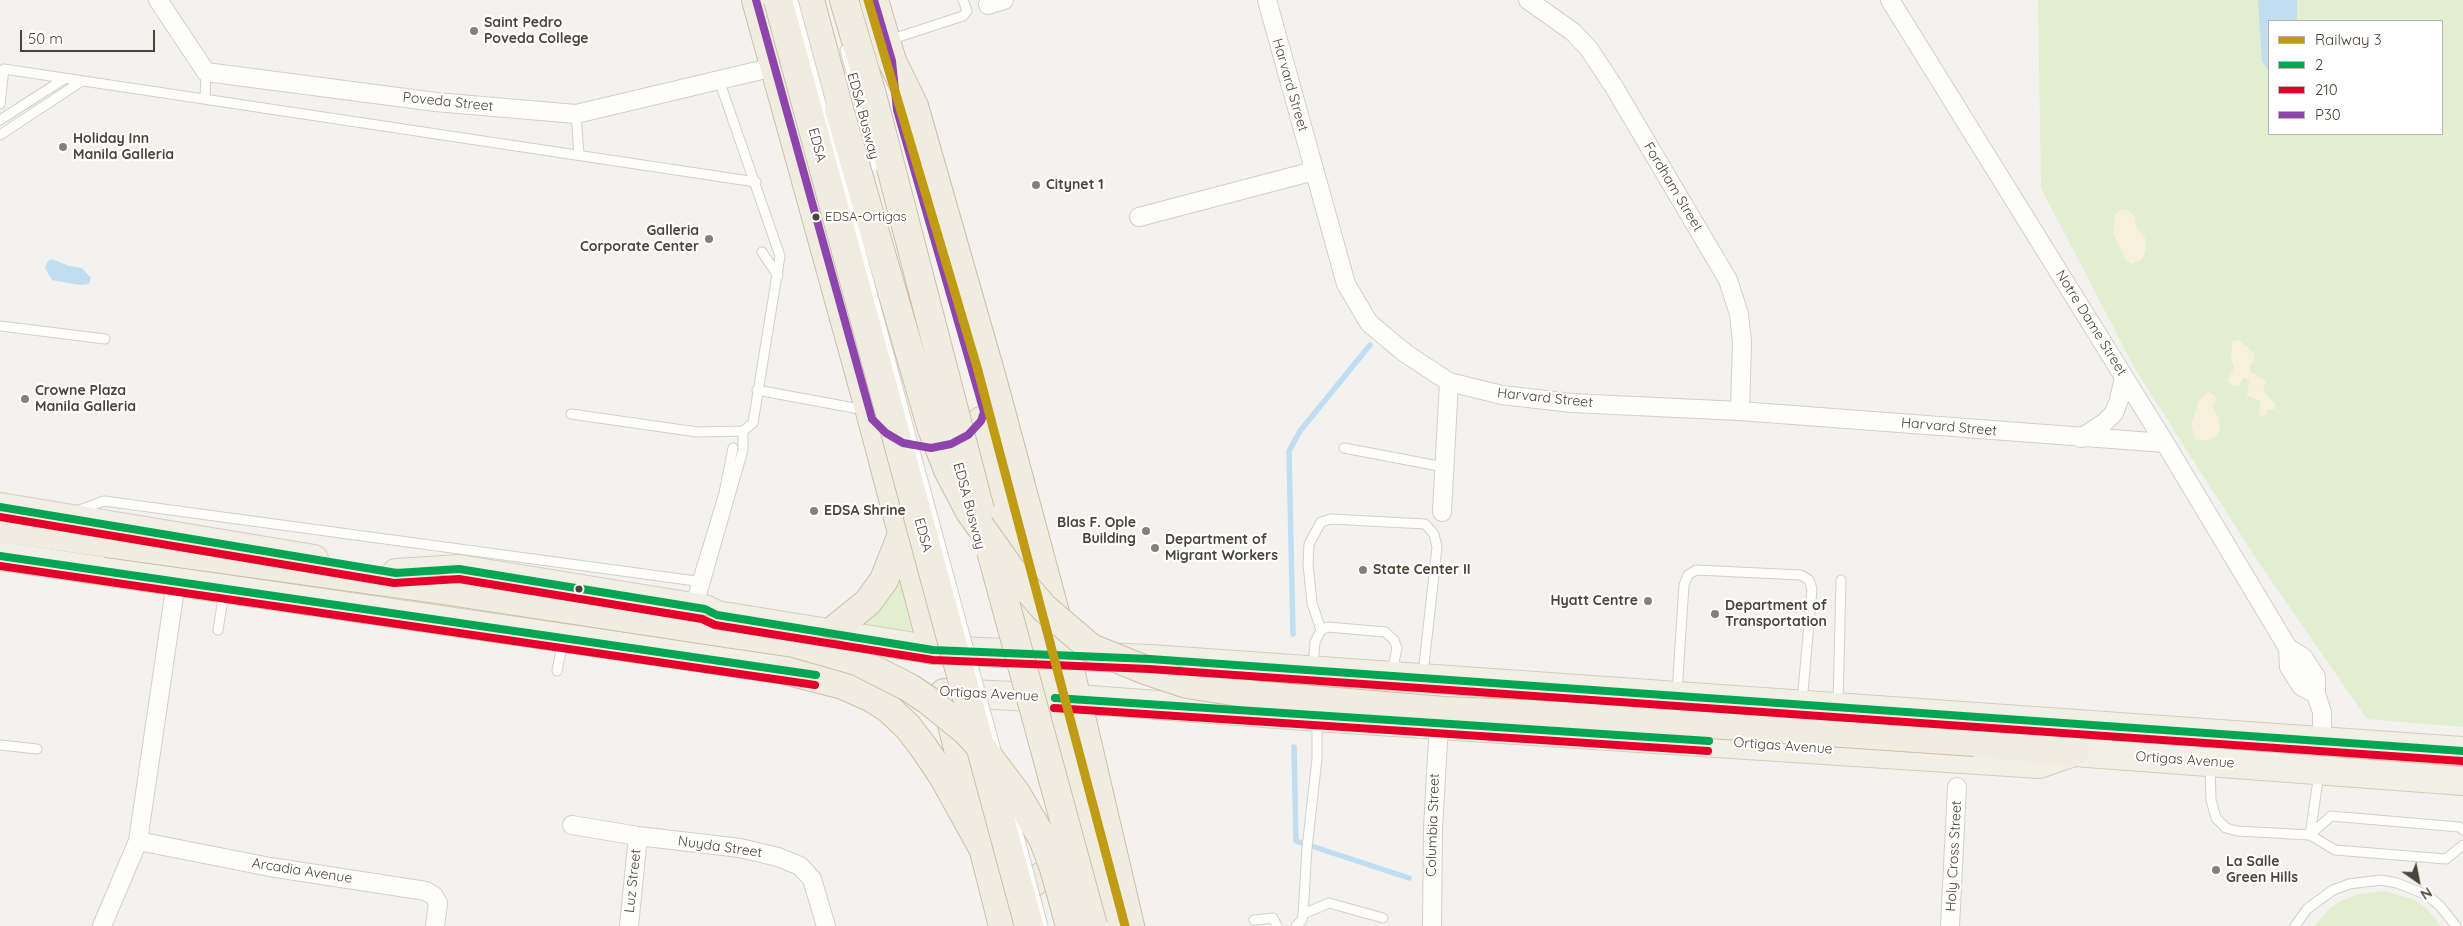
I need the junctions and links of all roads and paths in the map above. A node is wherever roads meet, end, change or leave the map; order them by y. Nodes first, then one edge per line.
1 (158, 0) edge
2 (756, 0) edge
3 (778, 0) edge
4 (793, 0) edge
5 (810, 0) edge
6 (844, 0) edge
7 (874, 0) edge
8 (963, 0) edge
9 (1266, 0) edge
10 (1528, 0) edge
11 (1890, 0) edge
12 (841, 37) dead end
13 (889, 51) junction
14 (774, 67) junction
15 (206, 72) junction
16 (64, 78) junction
17 (719, 80) junction
18 (82, 81) junction
19 (205, 99) junction
20 (857, 102) junction
21 (0, 104) edge
22 (576, 114) junction
23 (0, 120) edge
24 (0, 135) edge
25 (579, 155) junction
26 (1314, 171) junction
27 (880, 178) dead end
28 (756, 182) junction
29 (1139, 217) dead end
30 (762, 252) dead end
31 (778, 276) junction
32 (0, 326) edge
33 (105, 339) dead end
34 (2124, 377) junction
35 (1449, 382) junction
36 (757, 390) junction
37 (1740, 411) junction
38 (571, 414) dead end
39 (871, 415) junction
40 (983, 416) junction
41 (742, 431) junction
42 (950, 437) dead end
43 (2082, 438) junction
44 (2166, 443) junction
45 (733, 448) dead end
46 (1344, 448) dead end
47 (955, 456) dead end
48 (958, 466) dead end
49 (1444, 467) junction
50 (0, 507) edge
51 (1442, 512) dead end
52 (62, 517) junction
53 (0, 528) edge
54 (903, 532) junction
55 (979, 542) dead end
56 (982, 552) dead end
57 (0, 556) edge
58 (396, 573) junction
59 (1841, 580) dead end
60 (1047, 581) junction
61 (176, 582) junction
62 (465, 583) junction
63 (225, 589) junction
64 (699, 605) junction
65 (1034, 608) joint
66 (218, 630) dead end
67 (1321, 630) junction
68 (832, 633) junction
69 (563, 638) junction
70 (933, 650) junction
71 (1049, 656) junction
72 (1150, 659) junction
73 (1312, 670) junction
74 (557, 671) dead end
75 (788, 671) junction
76 (1391, 675) junction
77 (838, 678) junction
78 (1422, 678) junction
79 (1593, 690) junction
80 (944, 693) junction
81 (1639, 693) junction
82 (1671, 695) junction
83 (1057, 700) junction
84 (1802, 704) junction
85 (1838, 707) junction
86 (1317, 717) junction
87 (1438, 724) junction
88 (1589, 735) junction
89 (1633, 737) junction
90 (1662, 739) junction
91 (2322, 741) junction
92 (0, 745) edge
93 (37, 749) dead end
94 (2463, 751) edge
95 (2074, 752) junction
96 (2210, 761) junction
97 (2319, 771) junction
98 (2463, 781) edge
99 (1957, 787) dead end
100 (572, 826) dead end
101 (2463, 830) edge
102 (2310, 835) junction
103 (638, 836) junction
104 (138, 841) junction
105 (2463, 845) edge
106 (985, 852) junction
107 (1095, 876) junction
108 (1383, 918) dead end
109 (1254, 920) dead end
110 (1302, 922) edge
111 (102, 926) edge
112 (435, 926) edge
113 (628, 926) edge
114 (826, 926) edge
115 (1005, 926) edge
116 (1029, 926) edge
117 (1044, 926) edge
118 (1070, 926) edge
119 (1084, 926) edge
120 (1093, 926) edge
121 (1108, 926) edge
122 (1130, 926) edge
123 (1277, 926) edge
124 (1432, 926) edge
125 (1950, 926) edge
126 (2295, 926) edge
127 (2456, 926) edge

1 - 15 street
2 - 14 highway
3 - 116 highway, EDSA, bridge
4 - 117 lane, bridge
5 - 20 highway
6 - 20 highway
7 - 13 highway
8 - 13 lane
9 - 26 street, Harvard Street
10 - 37 street, Fordham Street
11 - 34 street, Notre Dame Street
12 - 20 lane, EDSA Busway
13 - 40 highway
13 - 60 highway
14 - 17 street, Poveda Street
14 - 39 highway
15 - 19 lane
15 - 22 street, Poveda Street
16 - 18 lane
16 - 21 lane
16 - 23 lane
17 - 22 street, Poveda Street
17 - 28 lane
18 - 19 lane
18 - 24 lane
19 - 25 lane
20 - 27 lane, EDSA Busway, bridge
20 - 95 highway, bridge
20 - 120 highway, bridge
22 - 25 lane
25 - 28 lane
26 - 29 street
26 - 35 street, Harvard Street
28 - 31 lane
30 - 31 lane
31 - 36 lane
32 - 33 lane
34 - 43 street
34 - 44 street, Notre Dame Street
35 - 37 street, Harvard Street
35 - 49 street
36 - 39 lane
36 - 41 lane
37 - 43 street, Harvard Street
38 - 41 lane
39 - 40 highway
39 - 54 highway
40 - 65 highway
40 - 71 highway
41 - 64 lane
42 - 47 lane, EDSA Busway
43 - 44 street, Harvard Street
44 - 91 street, Notre Dame Street
45 - 64 lane
46 - 49 lane
48 - 55 lane, EDSA Busway, bridge
49 - 51 street
50 - 52 main road, Ortigas Avenue
52 - 58 main road, Ortigas Avenue
52 - 64 lane
53 - 118 highway, bridge
54 - 68 highway
54 - 70 highway
56 - 119 lane, EDSA Busway
57 - 61 main road, Ortigas Avenue
58 - 62 main road, Ortigas Avenue
58 - 64 main road, Ortigas Avenue
59 - 85 lane
60 - 71 highway
60 - 72 highway
61 - 63 main road, Ortigas Avenue
61 - 104 street
62 - 64 main road, Ortigas Avenue
62 - 68 lane
63 - 66 lane
63 - 69 main road, Ortigas Avenue
64 - 68 main road, Ortigas Avenue
65 - 71 main road
67 - 73 lane
67 - 76 lane
67 - 78 lane
68 - 70 main road, Ortigas Avenue
68 - 77 main road
69 - 74 lane
69 - 75 main road, Ortigas Avenue
70 - 71 main road, Ortigas Avenue
70 - 80 main road
71 - 72 main road, Ortigas Avenue
71 - 83 highway
72 - 73 main road, Ortigas Avenue
73 - 76 main road, Ortigas Avenue
75 - 77 main road, Ortigas Avenue
75 - 106 highway
76 - 78 main road, Ortigas Avenue
77 - 80 main road, Ortigas Avenue
78 - 79 main road, Ortigas Avenue
79 - 81 main road, Ortigas Avenue
79 - 88 main road
80 - 83 main road, Ortigas Avenue
80 - 106 highway
81 - 82 main road, Ortigas Avenue
81 - 89 main road
82 - 84 main road, Ortigas Avenue
82 - 84 lane
82 - 90 main road
83 - 86 main road, Ortigas Avenue
83 - 107 highway
83 - 122 highway
84 - 85 main road, Ortigas Avenue
85 - 91 main road, Ortigas Avenue
86 - 87 main road, Ortigas Avenue
86 - 110 lane
87 - 88 main road, Ortigas Avenue
87 - 124 street, Columbia Street
88 - 89 main road, Ortigas Avenue
89 - 90 main road, Ortigas Avenue
90 - 95 main road, Ortigas Avenue
91 - 94 main road, Ortigas Avenue
92 - 93 lane
95 - 96 main road, Ortigas Avenue
96 - 97 main road, Ortigas Avenue
96 - 102 lane
97 - 98 main road, Ortigas Avenue
97 - 102 lane
99 - 125 street, Holy Cross Street
100 - 103 street, Nuyda Street
101 - 102 lane
102 - 105 lane
103 - 113 street, Luz Street
103 - 114 street, Nuyda Street
104 - 111 street
104 - 112 street, Arcadia Avenue
106 - 115 highway
107 - 115 highway
107 - 121 highway
108 - 110 lane
109 - 123 lane
126 - 127 lane

